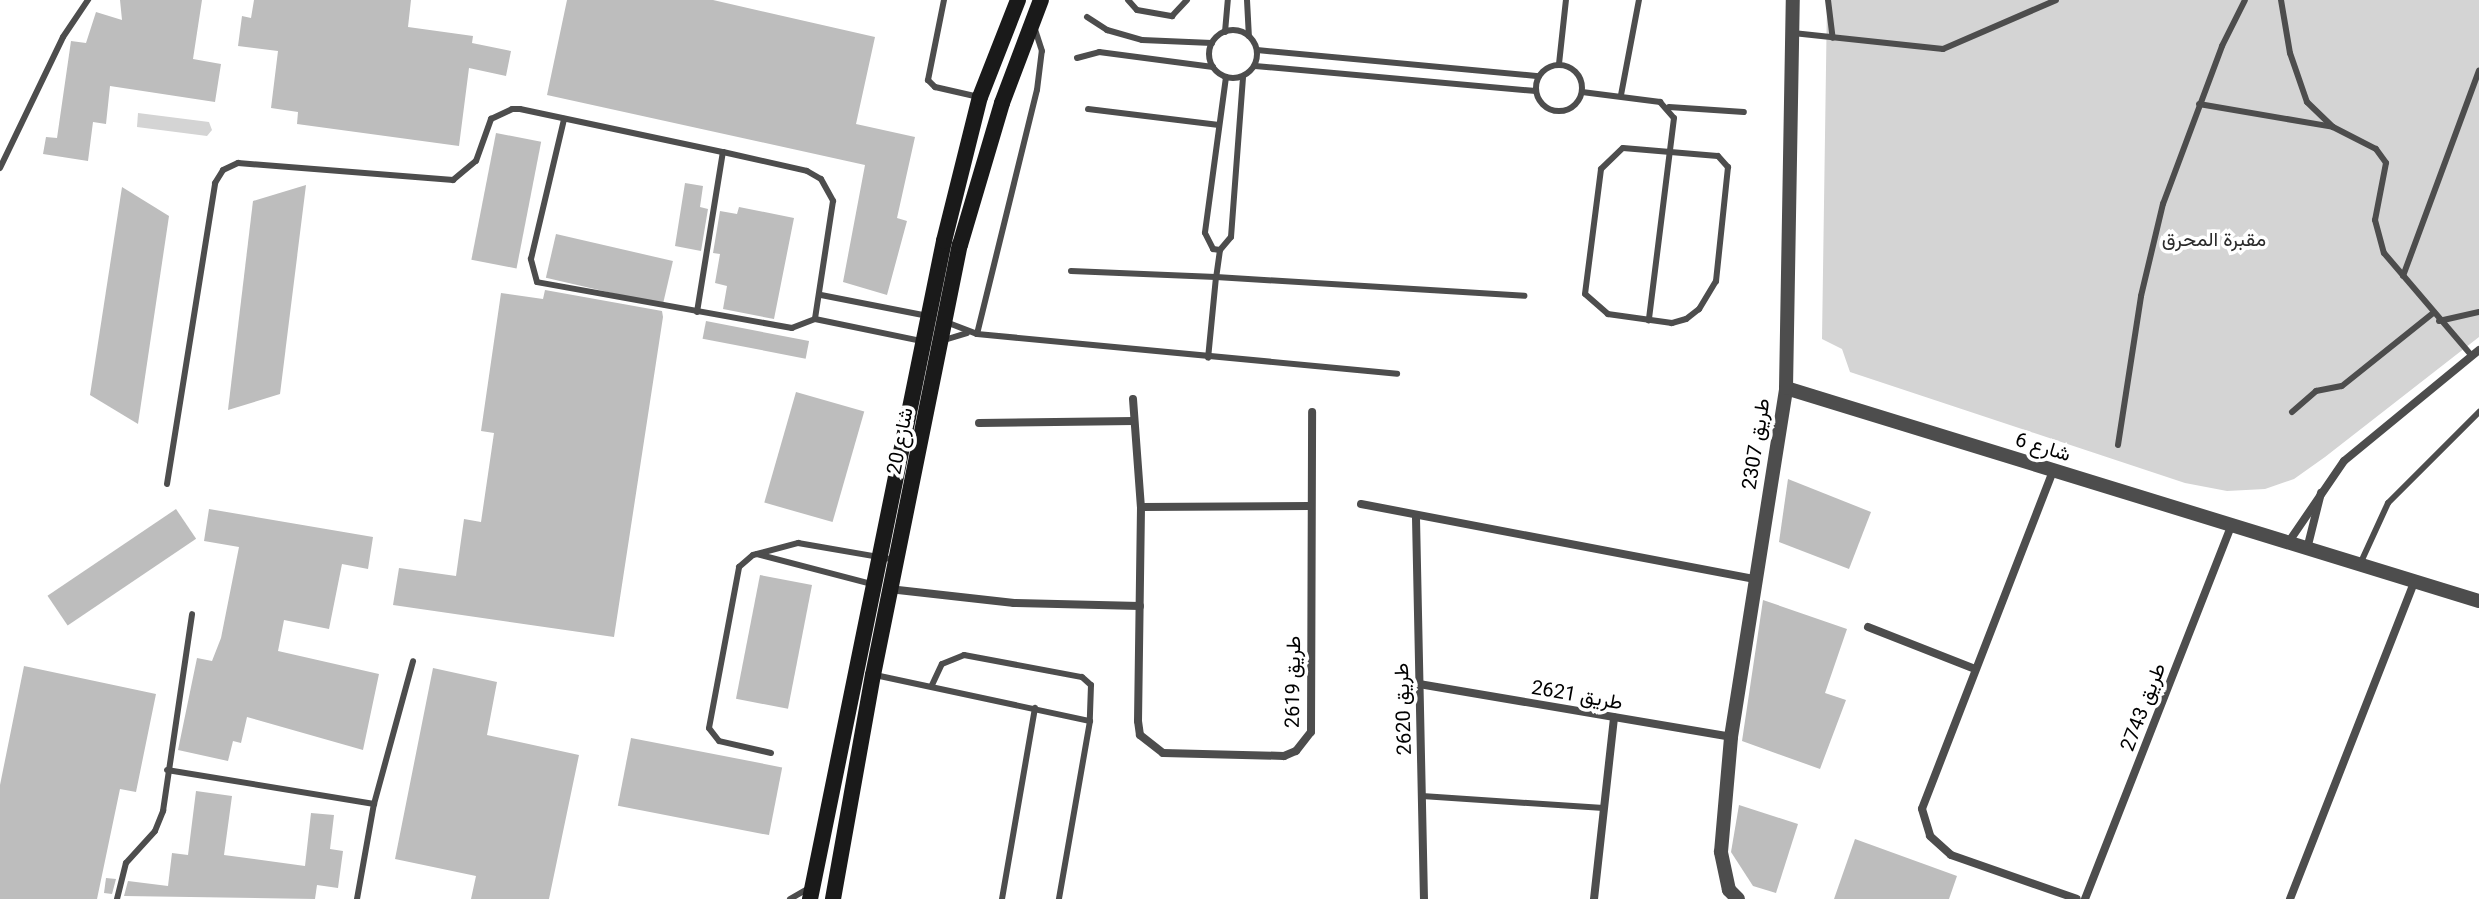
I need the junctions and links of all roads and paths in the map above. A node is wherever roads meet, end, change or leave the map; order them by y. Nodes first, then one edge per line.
1 (88, 0) edge
2 (944, 0) edge
3 (1018, 0) edge
4 (1041, 0) edge
5 (1128, 0) edge
6 (1187, 0) edge
7 (1228, 0) edge
8 (1247, 0) edge
9 (1566, 0) edge
10 (1639, 0) edge
11 (1793, 0) edge
12 (1828, 0) edge
13 (2056, 0) edge
14 (2245, 0) edge
15 (2281, 0) edge
16 (1087, 17) dead end
17 (1033, 22) junction
18 (1225, 32) junction
19 (1793, 33) junction
20 (1249, 36) junction
21 (1833, 38) junction
22 (1212, 43) junction
23 (1257, 50) junction
24 (1077, 58) dead end
25 (1559, 64) junction
26 (1255, 66) junction
27 (1213, 67) junction
28 (2479, 71) edge
29 (1539, 76) junction
30 (1226, 77) junction
31 (1243, 77) junction
32 (1536, 91) junction
33 (1582, 92) junction
34 (1621, 95) junction
35 (980, 97) junction
36 (2199, 104) junction
37 (1669, 107) junction
38 (1088, 109) dead end
39 (1744, 112) dead end
40 (564, 119) junction
41 (1219, 125) junction
42 (2333, 127) junction
43 (723, 152) junction
44 (1672, 152) junction
45 (0, 168) edge
46 (1220, 250) junction
47 (1071, 271) dead end
48 (2403, 276) junction
49 (1216, 277) junction
50 (821, 295) junction
51 (1524, 296) dead end
52 (697, 312) junction
53 (2479, 312) edge
54 (2433, 313) junction
55 (927, 315) junction
56 (815, 319) junction
57 (1649, 320) junction
58 (2439, 321) junction
59 (944, 322) junction
60 (967, 333) junction
61 (977, 334) junction
62 (922, 341) junction
63 (940, 341) junction
64 (2475, 353) edge
65 (1208, 358) junction
66 (2479, 364) edge
67 (1397, 374) dead end
68 (1786, 388) junction
69 (1133, 399) dead end
70 (1312, 412) dead end
71 (2292, 412) dead end
72 (2479, 412) edge
73 (1134, 421) junction
74 (979, 423) dead end
75 (2118, 445) dead end
76 (2053, 471) junction
77 (167, 484) dead end
78 (2321, 492) junction
79 (1361, 504) dead end
80 (1310, 506) junction
81 (1141, 507) junction
82 (1416, 518) junction
83 (2231, 526) junction
84 (2287, 544) junction
85 (2307, 550) junction
86 (757, 554) junction
87 (876, 557) junction
88 (896, 560) junction
89 (2360, 566) junction
90 (1755, 579) junction
91 (2414, 582) junction
92 (871, 584) junction
93 (890, 589) junction
94 (2479, 601) edge
95 (1140, 606) junction
96 (192, 614) dead end
97 (1868, 627) dead end
98 (413, 661) dead end
99 (1975, 669) junction
100 (853, 672) junction
101 (873, 675) junction
102 (1419, 684) junction
103 (932, 685) junction
104 (1035, 708) junction
105 (1614, 717) junction
106 (1090, 721) junction
107 (1731, 737) junction
108 (771, 753) dead end
109 (167, 770) junction
110 (1422, 796) junction
111 (374, 804) junction
112 (1604, 808) junction
113 (811, 893) edge
114 (1730, 896) edge
115 (117, 899) edge
116 (357, 899) edge
117 (790, 899) edge
118 (833, 899) edge
119 (1002, 899) edge
120 (1059, 899) edge
121 (1424, 899) edge
122 (1594, 899) edge
123 (2077, 899) edge
124 (2085, 899) edge
125 (2290, 899) edge

1 - 45 lane
2 - 35 lane
3 - 35 main road, شارع 20
4 - 17 main road, شارع 20
5 - 6 lane
7 - 18 lane
8 - 20 lane
9 - 25 lane
10 - 34 lane
11 - 19 street, طريق 2307
12 - 21 lane
13 - 21 lane
14 - 36 lane
15 - 42 lane
16 - 22 lane
17 - 59 main road, شارع 20
17 - 61 lane
18 - 20 lane
18 - 22 lane
19 - 21 lane
19 - 68 street, طريق 2307
20 - 23 lane
22 - 27 lane
23 - 26 lane
23 - 29 lane
24 - 27 lane
25 - 29 lane
25 - 33 lane
26 - 31 lane
26 - 32 lane
27 - 30 lane
28 - 48 lane
29 - 32 lane
30 - 31 lane
30 - 41 lane
31 - 46 lane
32 - 33 lane
33 - 34 lane
34 - 37 lane
35 - 55 main road, شارع 20
36 - 42 lane
36 - 75 lane
37 - 39 lane
37 - 44 lane
38 - 41 lane
40 - 43 lane
40 - 52 lane
40 - 77 lane
41 - 46 lane
42 - 48 lane
43 - 50 lane
43 - 52 lane
44 - 57 lane
44 - 57 lane
44 - 57 lane
46 - 49 lane
47 - 49 lane
48 - 54 lane
49 - 51 lane
49 - 65 lane
50 - 55 lane
50 - 56 lane
52 - 56 lane
53 - 58 lane
54 - 58 lane
54 - 71 lane
55 - 59 lane
55 - 62 main road, شارع 20
56 - 62 lane
58 - 64 lane
59 - 60 lane
59 - 63 main road, شارع 20
60 - 61 lane
60 - 63 lane
61 - 65 lane
62 - 63 lane
62 - 87 main road, شارع 20
63 - 88 main road, شارع 20
64 - 66 street
64 - 78 street
65 - 67 lane
68 - 76 street, شارع 6
68 - 90 street, طريق 2307
69 - 73 street, طريق 2619
70 - 80 street, طريق 2619
72 - 89 lane
73 - 74 street
73 - 81 street, طريق 2619
76 - 83 street, شارع 6
76 - 99 street
78 - 84 street
78 - 85 street
79 - 82 street
80 - 81 street
80 - 95 street, طريق 2619
81 - 95 street, طريق 2619
82 - 90 street
82 - 102 street, طريق 2620
83 - 84 street, شارع 6
83 - 124 street, طريق 2743
84 - 85 street, شارع 6
85 - 89 street, شارع 6
86 - 87 lane
86 - 92 lane
86 - 108 lane
87 - 88 lane
87 - 92 main road, شارع 20
88 - 93 main road, شارع 20
89 - 91 street, شارع 6
90 - 107 street, طريق 2307
91 - 94 street, شارع 6
91 - 125 street
92 - 93 street
92 - 100 main road, شارع 20
93 - 95 street
93 - 101 main road, شارع 20
96 - 109 lane
97 - 99 street
98 - 111 lane
99 - 123 street
100 - 101 main road
100 - 113 main road, شارع 20
101 - 103 lane
101 - 118 main road, شارع 20
102 - 105 street, طريق 2621
102 - 110 street, طريق 2620
103 - 104 lane
103 - 106 lane
104 - 106 lane
104 - 119 lane
105 - 107 street, طريق 2621
105 - 112 street
106 - 120 lane
107 - 114 street, طريق 2307
109 - 111 lane
109 - 115 lane
110 - 112 lane
110 - 121 street, طريق 2620
111 - 116 lane
112 - 122 street
113 - 117 lane

